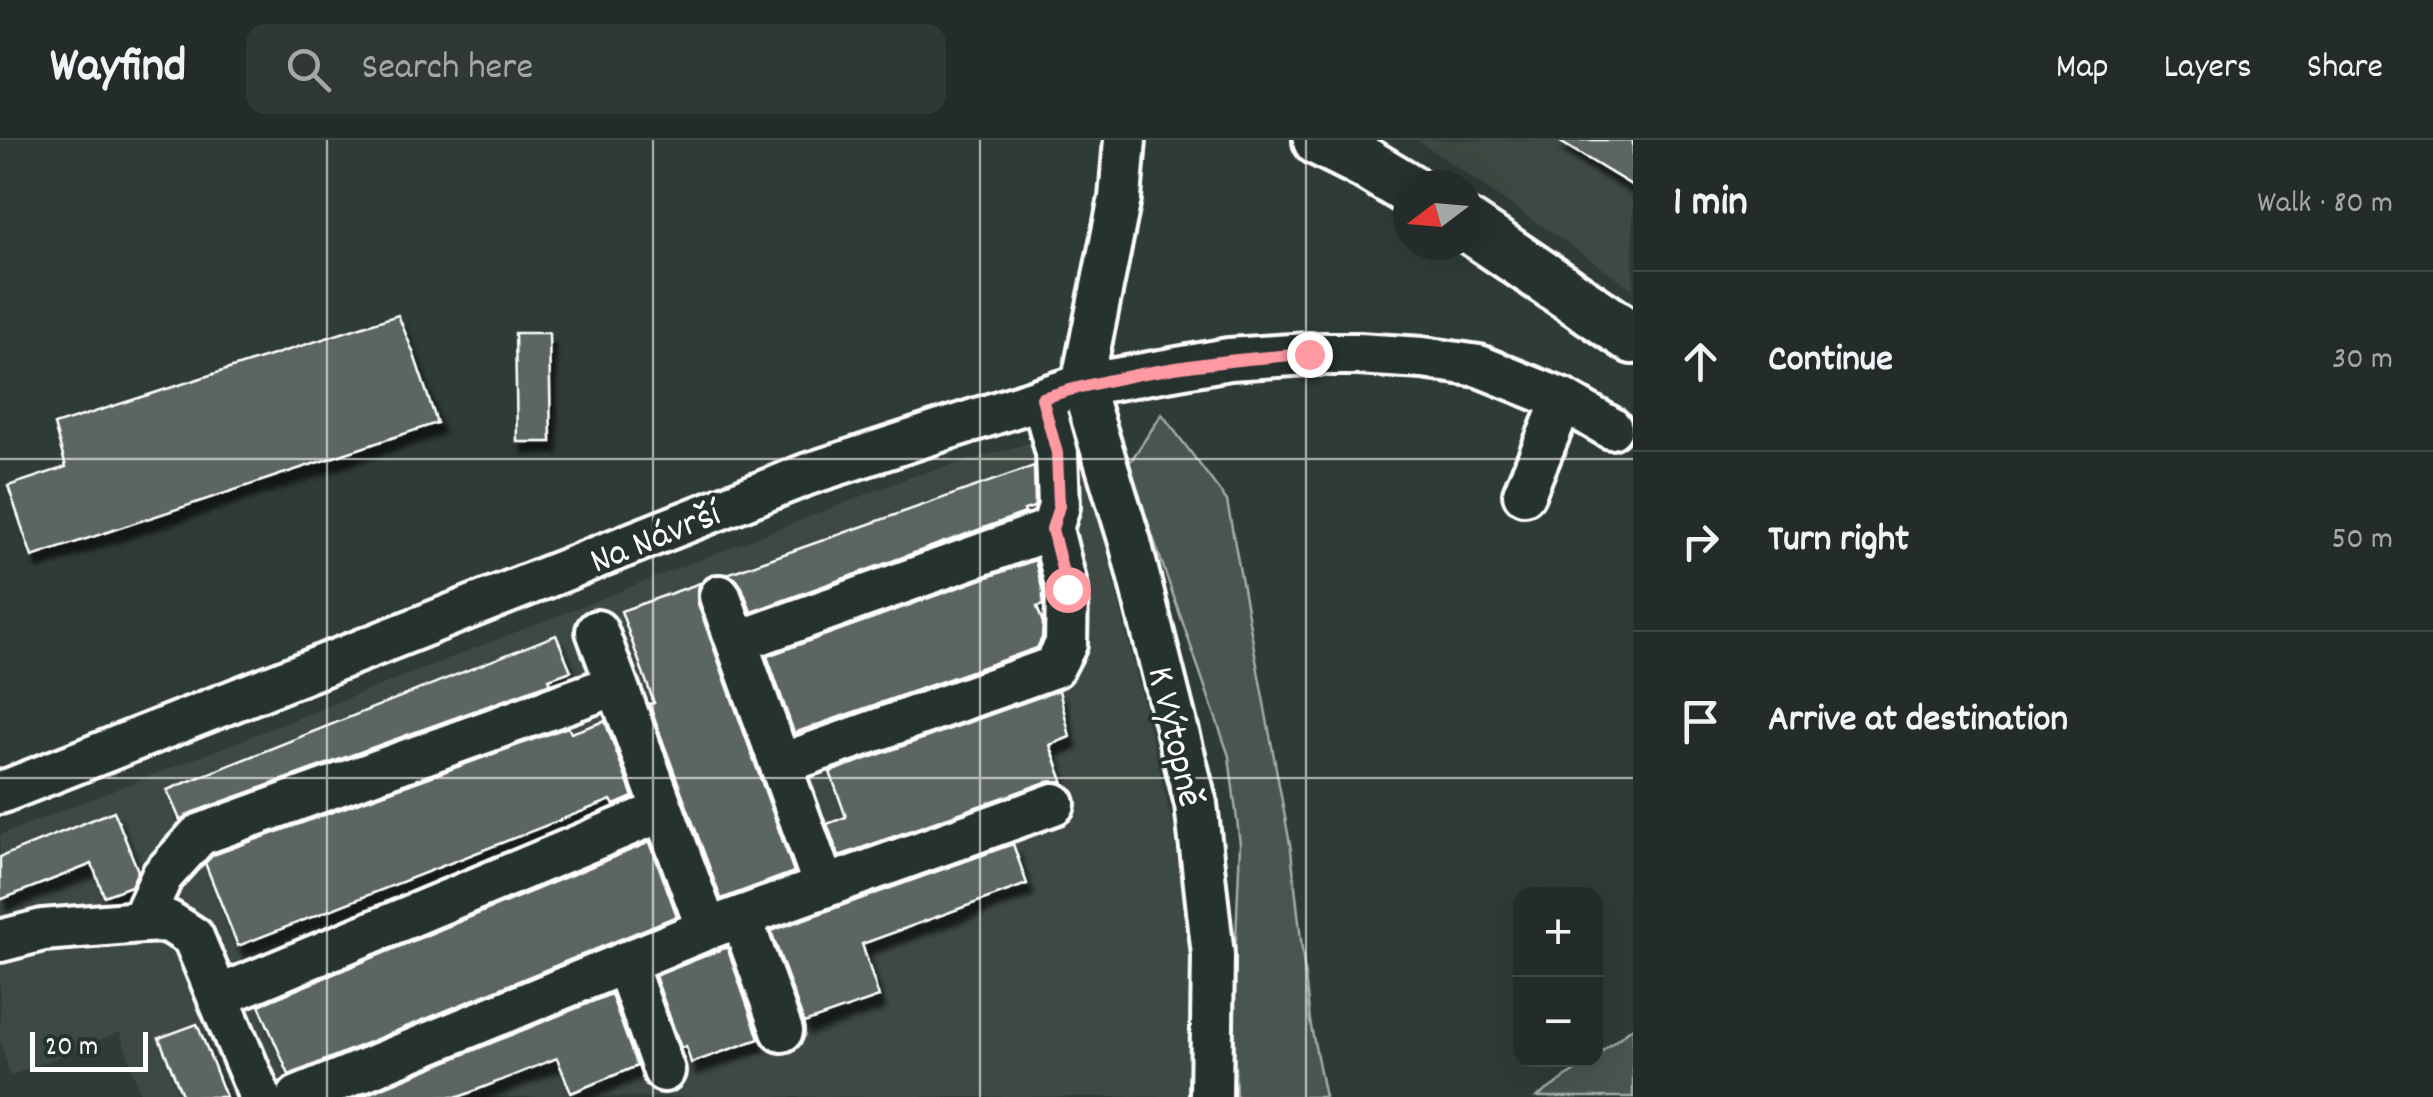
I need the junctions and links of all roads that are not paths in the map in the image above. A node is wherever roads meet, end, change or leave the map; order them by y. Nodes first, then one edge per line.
1 (1125, 140) edge
2 (1319, 140) edge
3 (1393, 180) edge
4 (1483, 236) edge
5 (1633, 338) edge
6 (1082, 385) junction
7 (1042, 398) junction
8 (1564, 400) junction
9 (1612, 428) dead end
10 (1524, 494) dead end
11 (1052, 529) junction
12 (720, 596) dead end
13 (597, 631) dead end
14 (737, 642) junction
15 (616, 684) junction
16 (781, 764) junction
17 (0, 793) edge
18 (1054, 804) dead end
19 (662, 811) junction
20 (824, 886) junction
21 (141, 922) junction
22 (724, 923) junction
23 (0, 941) edge
24 (625, 962) junction
25 (219, 996) junction
26 (782, 1032) dead end
27 (664, 1072) dead end
28 (260, 1097) edge
29 (298, 1097) edge
30 (1211, 1097) edge

1 - 6 street
2 - 3 main road
4 - 5 main road
6 - 7 street, Na Návrší
6 - 8 street, Na Návrší
6 - 30 street, K Výtopně
7 - 11 street
7 - 17 street, Na Návrší
8 - 9 street, Na Návrší
8 - 10 street
11 - 14 street
11 - 16 street
12 - 14 street
13 - 15 street
14 - 16 street
15 - 19 street
15 - 21 street
16 - 20 street
18 - 20 street
19 - 22 street
19 - 25 street
20 - 22 street
21 - 23 street
21 - 25 street
22 - 24 street
22 - 26 street
24 - 27 street
24 - 29 street
25 - 28 street

